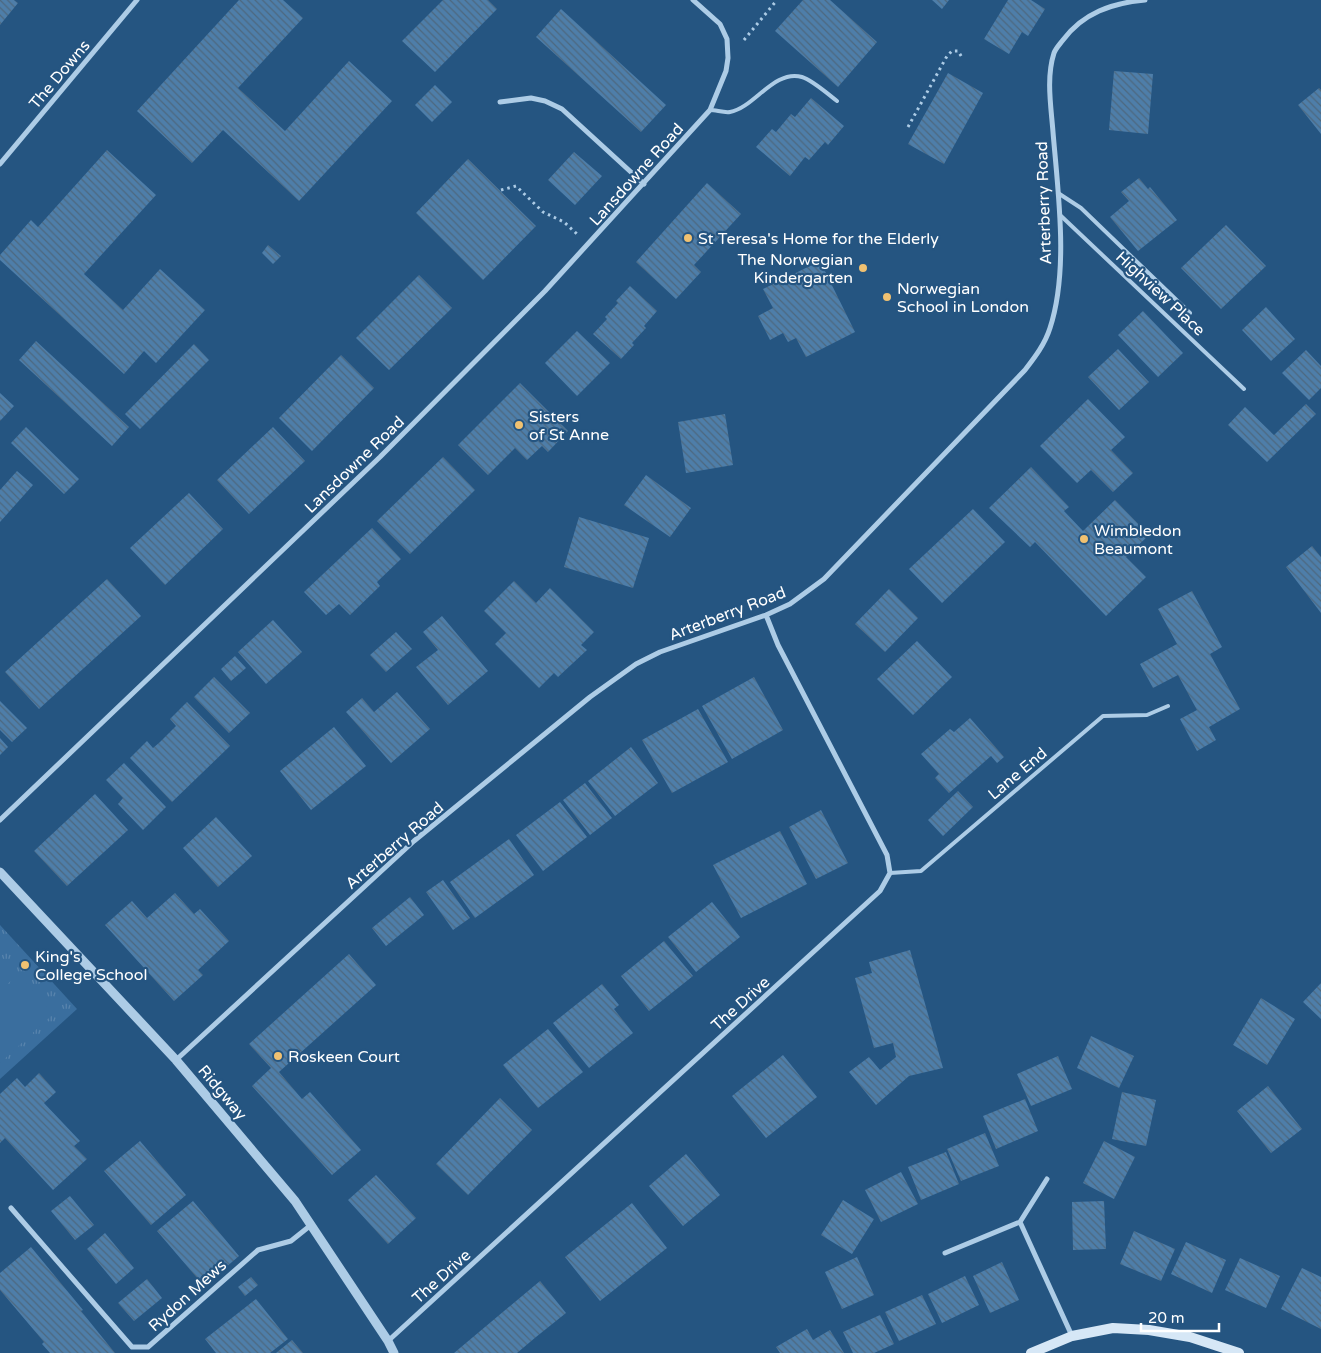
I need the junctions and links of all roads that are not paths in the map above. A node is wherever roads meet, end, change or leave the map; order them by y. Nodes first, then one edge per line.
1 (137, 0) edge
2 (692, 0) edge
3 (1145, 0) edge
4 (837, 101) dead end
5 (500, 102) dead end
6 (710, 110) junction
7 (0, 164) edge
8 (644, 184) junction
9 (1058, 193) junction
10 (1060, 215) junction
11 (1190, 313) dead end
12 (1244, 390) dead end
13 (766, 614) junction
14 (1168, 706) dead end
15 (0, 820) edge
16 (0, 872) edge
17 (890, 873) junction
18 (176, 1060) junction
19 (1047, 1179) dead end
20 (11, 1208) dead end
21 (1020, 1222) junction
22 (312, 1225) junction
23 (945, 1253) dead end
24 (1072, 1336) junction
25 (388, 1341) junction
26 (394, 1353) edge
27 (1031, 1353) edge
28 (1239, 1353) edge

1 - 7 street, The Downs
2 - 6 street, Lansdowne Road
3 - 9 street, Arterberry Road
4 - 6 lane
5 - 8 street
6 - 8 street, Lansdowne Road
8 - 15 street, Lansdowne Road
9 - 10 street, Arterberry Road
9 - 11 lane
10 - 12 lane, Highview Place
10 - 13 street, Arterberry Road
13 - 17 street
13 - 18 street, Arterberry Road
14 - 17 lane, Lane End
16 - 18 street, Ridgway
17 - 25 street, The Drive
18 - 22 street, Ridgway
19 - 21 street
20 - 22 street, Rydon Mews
21 - 23 street
21 - 24 street
22 - 25 street, Ridgway
24 - 27 main road
24 - 28 main road
25 - 26 street, Ridgway

